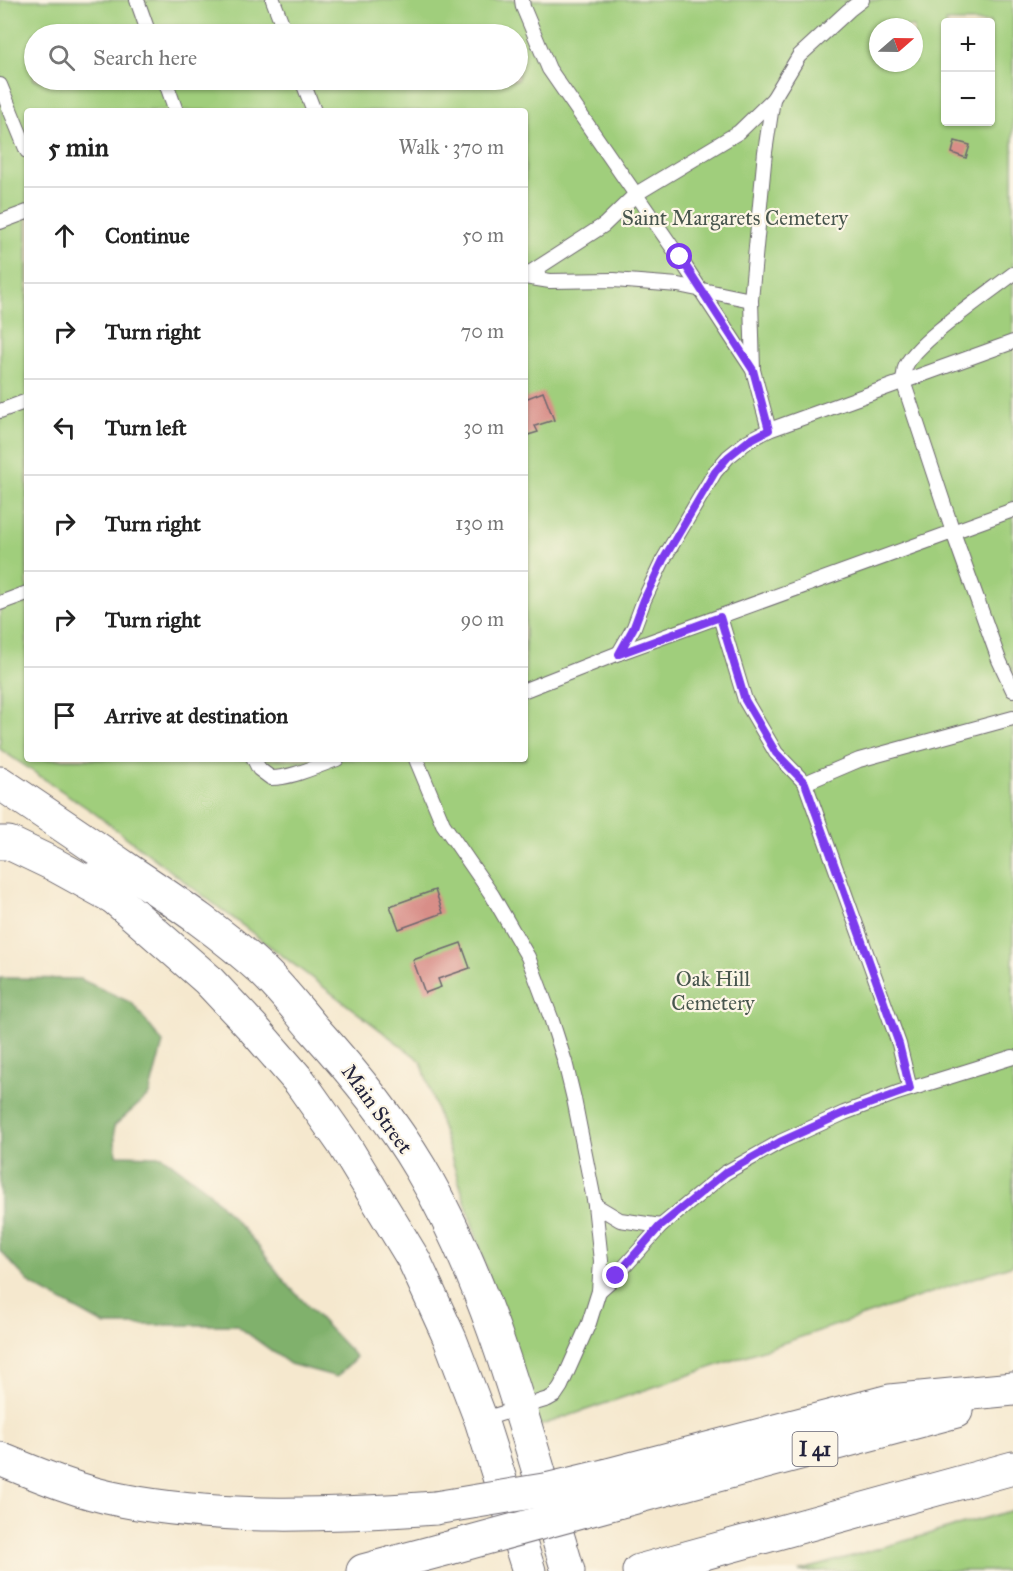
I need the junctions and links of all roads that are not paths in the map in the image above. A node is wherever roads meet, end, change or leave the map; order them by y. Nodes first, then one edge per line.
1 (125, 0) edge
2 (273, 0) edge
3 (522, 0) edge
4 (862, 0) edge
5 (140, 3) edge
6 (146, 24) edge
7 (282, 24) edge
8 (0, 85) edge
9 (169, 90) edge
10 (305, 90) edge
11 (773, 99) junction
12 (175, 108) edge
13 (309, 108) edge
14 (24, 144) edge
15 (636, 194) junction
16 (24, 213) edge
17 (0, 222) edge
18 (528, 274) edge
19 (1013, 274) edge
20 (528, 277) edge
21 (701, 290) junction
22 (751, 300) junction
23 (1013, 342) edge
24 (753, 370) junction
25 (903, 381) junction
26 (24, 402) edge
27 (0, 411) edge
28 (769, 430) junction
29 (1013, 510) edge
30 (952, 532) junction
31 (24, 594) edge
32 (0, 603) edge
33 (720, 617) junction
34 (619, 654) junction
35 (1006, 658) edge
36 (528, 687) edge
37 (1013, 690) edge
38 (1013, 717) edge
39 (256, 762) edge
40 (329, 762) edge
41 (417, 762) edge
42 (0, 783) edge
43 (805, 783) junction
44 (0, 810) edge
45 (0, 843) edge
46 (113, 897) junction
47 (1013, 1057) edge
48 (910, 1089) junction
49 (595, 1205) junction
50 (660, 1226) junction
51 (600, 1291) junction
52 (1013, 1389) edge
53 (1013, 1396) edge
54 (519, 1407) junction
55 (482, 1420) junction
56 (0, 1459) edge
57 (1013, 1468) edge
58 (613, 1488) junction
59 (363, 1571) edge
60 (529, 1571) edge
61 (568, 1571) edge
62 (639, 1571) edge

1 - 5 lane
2 - 7 lane
3 - 15 lane
4 - 11 lane
5 - 6 lane
8 - 14 lane
9 - 12 lane
10 - 13 lane
11 - 15 lane
11 - 22 lane
15 - 18 lane
15 - 21 lane
16 - 17 lane
19 - 25 lane
20 - 21 lane
21 - 22 lane
21 - 24 lane
22 - 24 lane
23 - 25 lane
24 - 28 lane
25 - 28 lane
25 - 30 lane
26 - 27 lane
28 - 34 lane
29 - 30 lane
30 - 33 lane
30 - 35 lane
31 - 32 lane
33 - 34 lane
33 - 43 lane
34 - 36 lane
35 - 37 lane
38 - 43 lane
39 - 40 lane
41 - 49 lane
42 - 54 main road, Main Street
43 - 48 lane
44 - 46 main road
45 - 46 main road
46 - 55 main road
47 - 48 lane
48 - 50 lane
49 - 50 lane
49 - 51 lane
50 - 51 lane
51 - 54 lane
52 - 58 main road
53 - 58 main road, I 41
54 - 55 lane
54 - 61 main road, Main Street
55 - 60 main road
56 - 58 main road, bridge
57 - 62 main road
58 - 59 main road, I 41, bridge

